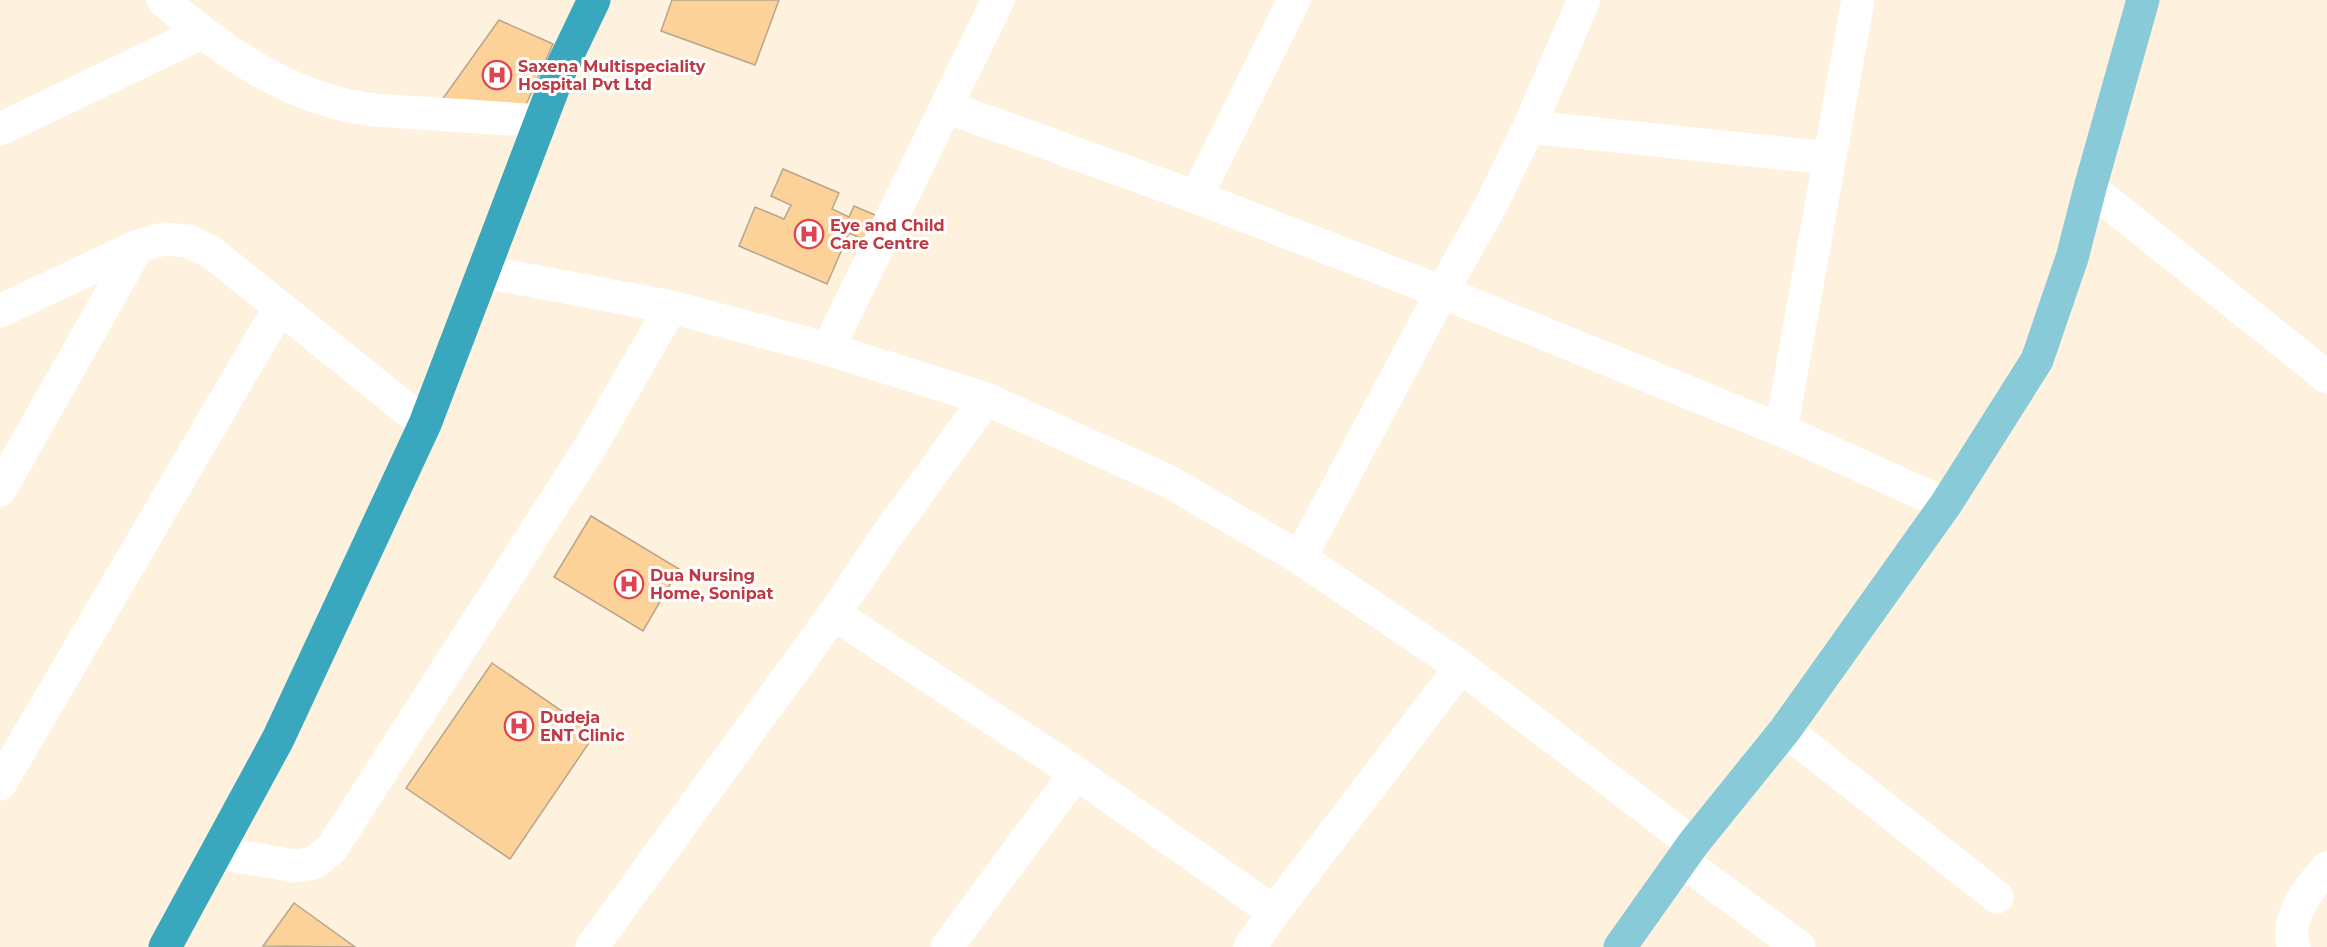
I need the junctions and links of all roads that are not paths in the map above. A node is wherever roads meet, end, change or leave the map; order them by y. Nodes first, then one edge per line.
1 (163, 0) edge
2 (594, 0) edge
3 (998, 0) edge
4 (1294, 0) edge
5 (1584, 0) edge
6 (1858, 0) edge
7 (2143, 0) edge
8 (201, 33) junction
9 (947, 107) junction
10 (542, 121) junction
11 (1529, 127) junction
12 (0, 129) edge
13 (1830, 158) junction
14 (2090, 188) junction
15 (1196, 197) junction
16 (138, 246) junction
17 (485, 272) junction
18 (1442, 292) junction
19 (280, 307) junction
20 (671, 307) junction
21 (0, 311) edge
22 (828, 350) junction
23 (2327, 377) edge
24 (986, 399) junction
25 (424, 424) junction
26 (1781, 430) junction
27 (0, 490) edge
28 (1946, 504) junction
29 (1300, 558) junction
30 (834, 614) junction
31 (1461, 667) junction
32 (1785, 730) junction
33 (1076, 773) junction
34 (0, 784) edge
35 (216, 852) junction
36 (1688, 852) junction
37 (2327, 868) edge
38 (1997, 897) dead end
39 (1274, 912) junction
40 (165, 947) edge
41 (592, 947) edge
42 (947, 947) edge
43 (1250, 947) edge
44 (1620, 947) edge
45 (1799, 947) edge
46 (2294, 947) edge

1 - 8 street
2 - 10 highway
3 - 9 street
4 - 15 street
5 - 11 street
6 - 13 street
7 - 14 main road
8 - 10 street
8 - 12 street
9 - 15 street
9 - 22 street
10 - 17 highway
11 - 13 street
11 - 18 street
13 - 26 street
14 - 23 street
14 - 28 main road
15 - 18 street
16 - 19 street
16 - 21 street
16 - 27 street
17 - 20 street
17 - 25 highway
18 - 26 street
18 - 29 street
19 - 25 street
19 - 34 street
20 - 22 street
20 - 35 street
22 - 24 street
24 - 29 street
24 - 30 street
25 - 35 highway
26 - 28 street
28 - 32 main road
29 - 31 street
30 - 33 street
30 - 41 street
31 - 36 street
31 - 39 street
32 - 36 main road
32 - 38 street
33 - 39 street
33 - 42 street
35 - 40 highway
36 - 44 main road
36 - 45 street
37 - 46 street
39 - 43 street

